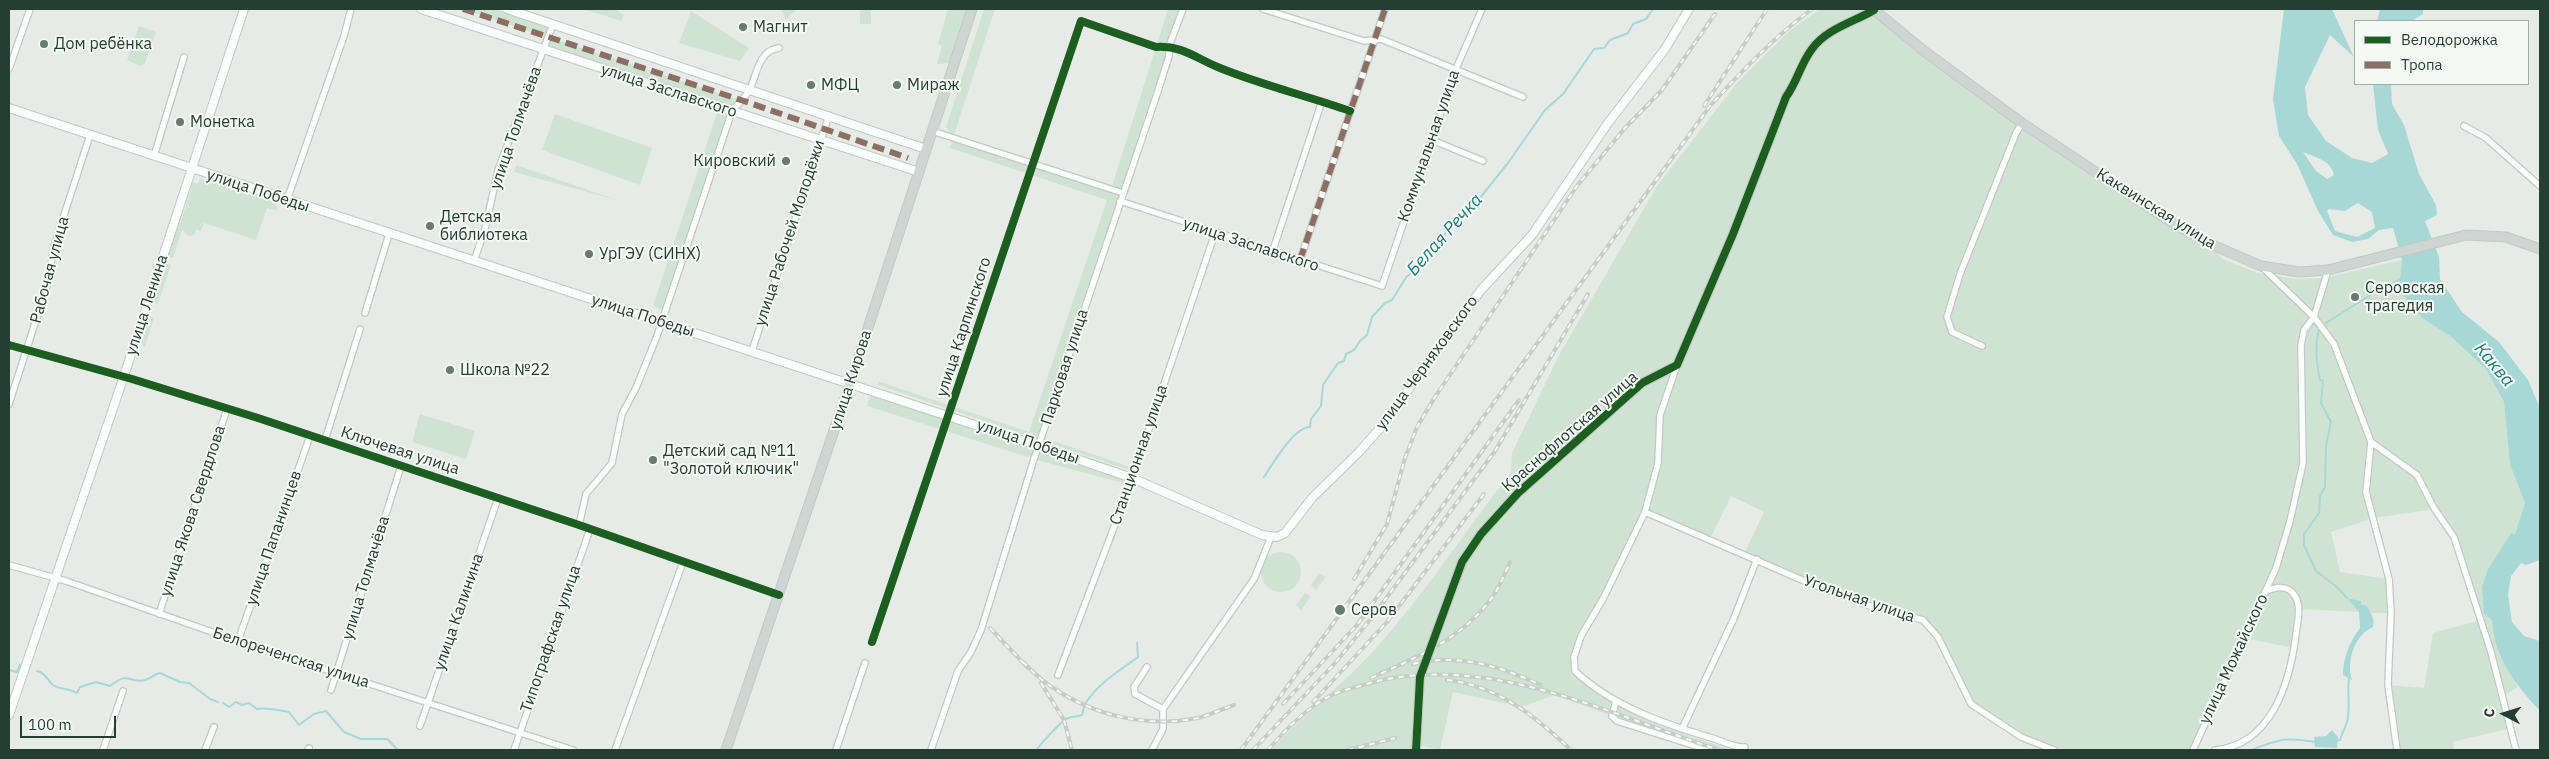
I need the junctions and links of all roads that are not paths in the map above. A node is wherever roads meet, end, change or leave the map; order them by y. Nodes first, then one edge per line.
1 (30, 9) edge
2 (244, 9) edge
3 (351, 9) edge
4 (420, 9) edge
5 (507, 9) edge
6 (972, 9) edge
7 (1183, 9) edge
8 (1264, 9) edge
9 (1385, 9) edge
10 (1482, 9) edge
11 (1689, 9) edge
12 (1874, 9) edge
13 (552, 24) junction
14 (1374, 40) junction
15 (1169, 46) junction
16 (779, 48) dead end
17 (544, 50) junction
18 (184, 57) dead end
19 (9, 69) edge
20 (1455, 71) junction
21 (750, 90) junction
22 (1522, 97) dead end
23 (1322, 101) junction
24 (9, 108) edge
25 (732, 111) junction
26 (1350, 111) junction
27 (829, 115) junction
28 (2022, 123) junction
29 (2464, 126) dead end
30 (932, 131) junction
31 (90, 135) junction
32 (821, 139) junction
33 (1432, 140) junction
34 (926, 149) junction
35 (154, 156) junction
36 (1483, 161) dead end
37 (1032, 163) junction
38 (190, 168) junction
39 (918, 172) junction
40 (2540, 186) edge
41 (1123, 193) junction
42 (287, 200) junction
43 (1120, 201) junction
44 (1215, 233) junction
45 (389, 234) junction
46 (2540, 249) edge
47 (1273, 250) junction
48 (1300, 260) junction
49 (474, 261) junction
50 (2261, 266) junction
51 (2328, 270) junction
52 (1382, 286) joint
53 (365, 312) dead end
54 (2314, 317) junction
55 (662, 322) junction
56 (360, 329) dead end
57 (9, 344) edge
58 (1982, 346) dead end
59 (27, 350) junction
60 (752, 351) junction
61 (1677, 364) junction
62 (124, 376) junction
63 (850, 383) junction
64 (9, 404) edge
65 (227, 409) junction
66 (949, 416) junction
67 (310, 436) junction
68 (325, 440) junction
69 (2371, 442) junction
70 (1039, 446) junction
71 (401, 466) junction
72 (1132, 478) junction
73 (498, 498) junction
74 (1645, 512) junction
75 (579, 525) junction
76 (590, 529) junction
77 (1271, 537) junction
78 (1757, 559) junction
79 (683, 562) junction
80 (9, 565) edge
81 (56, 578) junction
82 (2265, 592) junction
83 (779, 595) junction
84 (159, 614) junction
85 (238, 641) junction
86 (872, 642) dead end
87 (865, 663) dead end
88 (1147, 667) dead end
89 (336, 674) junction
90 (1058, 675) dead end
91 (331, 690) dead end
92 (123, 691) dead end
93 (1616, 701) junction
94 (428, 703) junction
95 (1163, 709) junction
96 (9, 715) edge
97 (420, 726) dead end
98 (214, 727) dead end
99 (1682, 729) junction
100 (520, 734) junction
101 (1745, 747) dead end
102 (103, 750) edge
103 (205, 750) edge
104 (514, 750) edge
105 (573, 750) edge
106 (615, 750) edge
107 (726, 750) edge
108 (836, 750) edge
109 (931, 750) edge
110 (1152, 750) edge
111 (1416, 750) edge
112 (1708, 750) edge
113 (2054, 750) edge
114 (2193, 750) edge
115 (2215, 750) edge
116 (2397, 750) edge
117 (2516, 750) edge

1 - 19 street
2 - 38 main road, улица Ленина
3 - 42 street
4 - 17 main road, улица Заславского
5 - 13 main road, улица Заславского
6 - 30 main road, улица Кирова
7 - 15 street, Парковая улица
8 - 14 street
9 - 14 street
10 - 20 street, Коммунальная улица
11 - 77 main road, улица Черняховского
12 - 28 main road, Каквинская улица
12 - 61 main road
13 - 17 street, улица Толмачёва
13 - 21 main road, улица Заславского
14 - 20 street
14 - 26 street
15 - 23 street
15 - 37 street, улица Карпинского
15 - 41 street, Парковая улица
16 - 21 street
17 - 25 main road, улица Заславского
17 - 49 street, улица Толмачёва
18 - 35 street
20 - 22 street
20 - 33 street, Коммунальная улица
21 - 25 street
21 - 27 main road, улица Заславского
23 - 26 street
23 - 47 street
24 - 31 main road, улица Победы
25 - 32 main road, улица Заславского
25 - 55 street
26 - 48 street
27 - 32 street, улица Рабочей Молодёжи
27 - 34 main road, улица Заславского
28 - 50 main road, Каквинская улица
28 - 58 street
29 - 40 street
30 - 34 main road, улица Кирова
30 - 37 street
31 - 35 main road, улица Победы
31 - 59 street, Рабочая улица
32 - 39 main road, улица Заславского
32 - 60 street, улица Рабочей Молодёжи
33 - 36 street
33 - 52 street, Коммунальная улица
34 - 39 main road, улица Кирова
35 - 38 main road, улица Победы
37 - 41 street
37 - 66 street, улица Карпинского
38 - 42 main road, улица Победы
38 - 62 main road, улица Ленина
39 - 63 main road, улица Кирова
41 - 43 street, Парковая улица
42 - 45 main road, улица Победы
43 - 44 street, улица Заславского
43 - 70 street, Парковая улица
44 - 47 street, улица Заславского
44 - 72 street, Станционная улица
45 - 49 main road, улица Победы
45 - 53 street
46 - 51 main road, Каквинская улица
47 - 48 street, улица Заславского
48 - 52 street, улица Заславского
49 - 55 main road, улица Победы
50 - 51 main road, Каквинская улица
50 - 54 street
51 - 54 street, улица Можайского
54 - 69 street
54 - 82 street, улица Можайского
55 - 60 main road, улица Победы
55 - 75 street
56 - 68 street
57 - 59 street, Ключевая улица
59 - 62 street, Ключевая улица
59 - 64 street, Рабочая улица
60 - 63 main road, улица Победы
61 - 74 street
61 - 111 main road, Краснофлотская улица
62 - 65 street, Ключевая улица
62 - 81 main road, улица Ленина
63 - 66 main road, улица Победы
63 - 83 main road, улица Кирова
65 - 67 street, Ключевая улица
65 - 84 street, улица Якова Свердлова
66 - 70 main road, улица Победы
66 - 86 street, улица Карпинского
67 - 68 street, Ключевая улица
67 - 85 street, улица Папанинцев
68 - 71 street, Ключевая улица
69 - 116 street
69 - 117 street
70 - 72 main road, улица Победы
70 - 109 street, Парковая улица
71 - 73 street, Ключевая улица
71 - 89 street, улица Толмачёва
72 - 77 main road, улица Победы
72 - 90 street, Станционная улица
73 - 75 street, Ключевая улица
73 - 94 street, улица Калинина
74 - 78 street, Угольная улица
74 - 93 street
75 - 76 street, Ключевая улица
76 - 79 street, Ключевая улица
76 - 100 street, Типографская улица
77 - 95 street
78 - 99 street
78 - 113 street, Угольная улица
79 - 83 street, Ключевая улица
79 - 106 street
80 - 81 street, Белореченская улица
81 - 84 street, Белореченская улица
81 - 96 main road, улица Ленина
82 - 114 street, улица Можайского
82 - 115 street
83 - 107 main road, улица Кирова
84 - 85 street, Белореченская улица
85 - 89 street, Белореченская улица
87 - 108 street
88 - 95 street
89 - 91 street, улица Толмачёва
89 - 94 street, Белореченская улица
92 - 102 street
93 - 99 street
93 - 112 street
94 - 97 street, улица Калинина
94 - 100 street, Белореченская улица
95 - 110 street
98 - 103 street
99 - 101 street
100 - 104 street, Типографская улица
100 - 105 street, Белореченская улица

